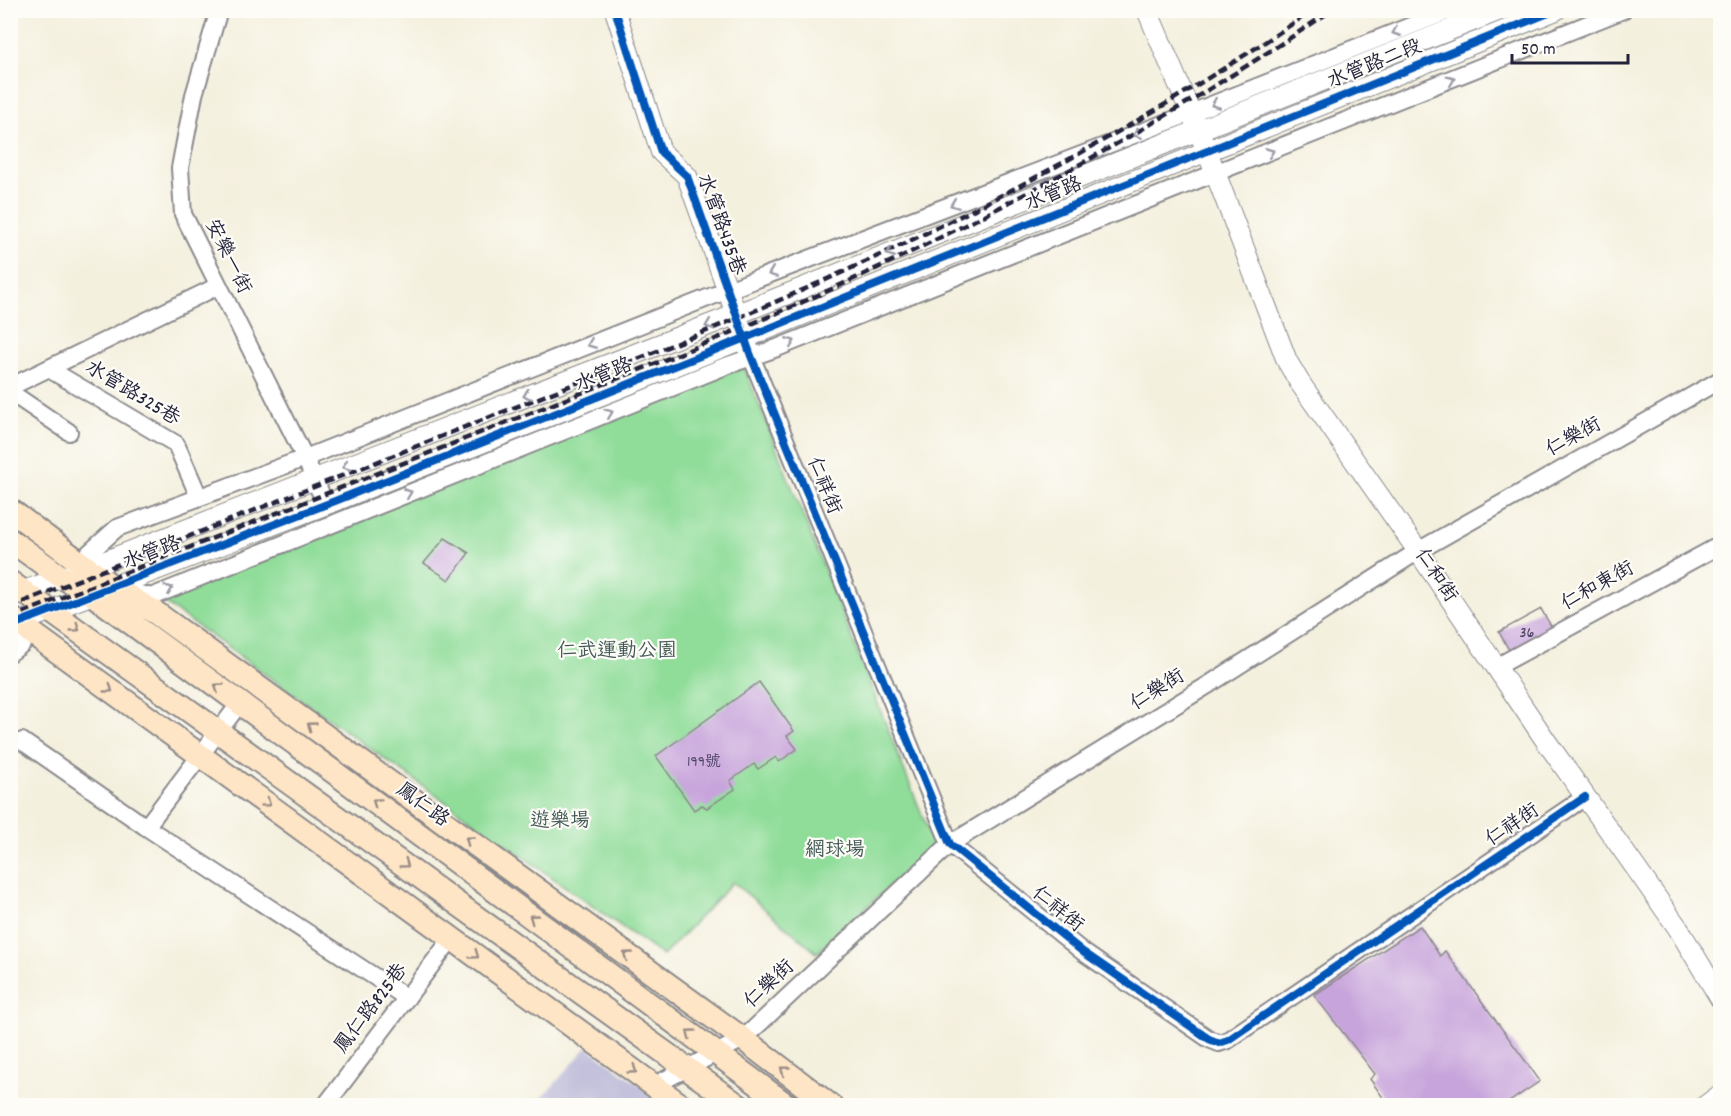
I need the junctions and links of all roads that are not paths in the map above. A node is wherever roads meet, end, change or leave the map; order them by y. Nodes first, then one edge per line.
1 (219, 10) edge
2 (615, 10) edge
3 (1148, 10) edge
4 (1450, 10) edge
5 (1500, 10) edge
6 (1556, 10) edge
7 (1623, 10) edge
8 (1195, 121) junction
9 (1207, 151) junction
10 (1215, 174) junction
11 (218, 286) junction
12 (727, 290) junction
13 (735, 315) junction
14 (748, 347) junction
15 (49, 369) junction
16 (1720, 380) edge
17 (10, 390) edge
18 (69, 432) dead end
19 (305, 458) junction
20 (314, 478) junction
21 (199, 497) junction
22 (326, 505) junction
23 (10, 510) edge
24 (10, 540) edge
25 (1720, 545) edge
26 (1418, 550) junction
27 (88, 568) junction
28 (60, 576) junction
29 (15, 589) edge
30 (103, 591) junction
31 (52, 610) junction
32 (13, 622) edge
33 (10, 653) edge
34 (1496, 667) junction
35 (240, 703) junction
36 (219, 730) junction
37 (22, 741) dead end
38 (201, 755) junction
39 (1585, 797) junction
40 (146, 827) junction
41 (950, 844) junction
42 (452, 938) junction
43 (406, 998) junction
44 (1720, 998) edge
45 (743, 1039) junction
46 (717, 1052) junction
47 (688, 1067) junction
48 (655, 1085) junction
49 (1720, 1095) edge
50 (325, 1106) edge
51 (682, 1106) edge
52 (740, 1106) edge
53 (788, 1106) edge
54 (831, 1106) edge
55 (1705, 1106) edge

1 - 11 street, 安樂一街
2 - 12 street, 水管路435巷
3 - 8 street, 仁和街
4 -> 8 street, 水管路二段
5 - 8 street, 水管路二段
6 - 9 street, 水管路二段
10 -> 7 street
8 - 9 street, 仁和街
8 -> 12 street, 水管路
8 -> 13 street, 水管路
9 - 10 street, 仁和街
9 - 14 street, 水管路
14 -> 10 street, 水管路
10 - 26 street, 仁和街
11 - 15 street, 水管路325巷
11 - 19 street, 安樂一街
12 - 13 street, 水管路435巷
12 -> 19 street, 水管路
13 - 14 street, 水管路435巷
13 -> 20 street, 水管路
14 - 22 street, 水管路
30 -> 14 street, 水管路
14 - 41 street, 仁祥街
15 - 17 street, 水管路325巷
15 - 21 street, 水管路325巷
16 - 26 street, 仁樂街
17 - 18 street
19 - 20 street, 安樂一街
19 - 21 street, 水管路
20 - 22 street, 安樂一街
20 - 27 street, 水管路
21 - 27 street, 水管路
22 - 30 street, 水管路
23 - 27 main road, 鳳仁路
24 - 28 main road, 鳳仁路
25 - 34 street, 仁和東街
26 - 34 street, 仁和街
26 - 41 street, 仁樂街
27 - 28 street, 水管路
27 - 30 main road, 鳳仁路
28 - 29 street, 水管路
28 - 30 main road, 鳳仁路
29 - 31 main road
30 - 31 street, 水管路
35 -> 30 main road, 鳳仁路
45 -> 30 main road, 鳳仁路
31 - 32 street, 水管路
31 -> 36 main road
32 - 33 street
32 -> 38 main road
34 - 39 street, 仁和街
35 - 36 street
46 -> 35 main road, 鳳仁路
36 - 38 street
36 -> 47 main road
37 - 40 street
38 - 40 street
38 -> 42 main road
39 - 41 street, 仁祥街
39 - 44 street, 仁和街
40 - 43 street
41 - 45 street, 仁樂街
42 - 43 street, 鳳仁路825巷
42 -> 48 main road
43 - 50 street, 鳳仁路825巷
45 - 46 street, 仁樂街
54 -> 45 main road, 鳳仁路
46 - 47 street, 仁樂街
46 - 53 main road, 鳳仁路
47 - 48 street, 仁樂街
47 - 52 main road
48 - 51 main road
49 - 55 street

